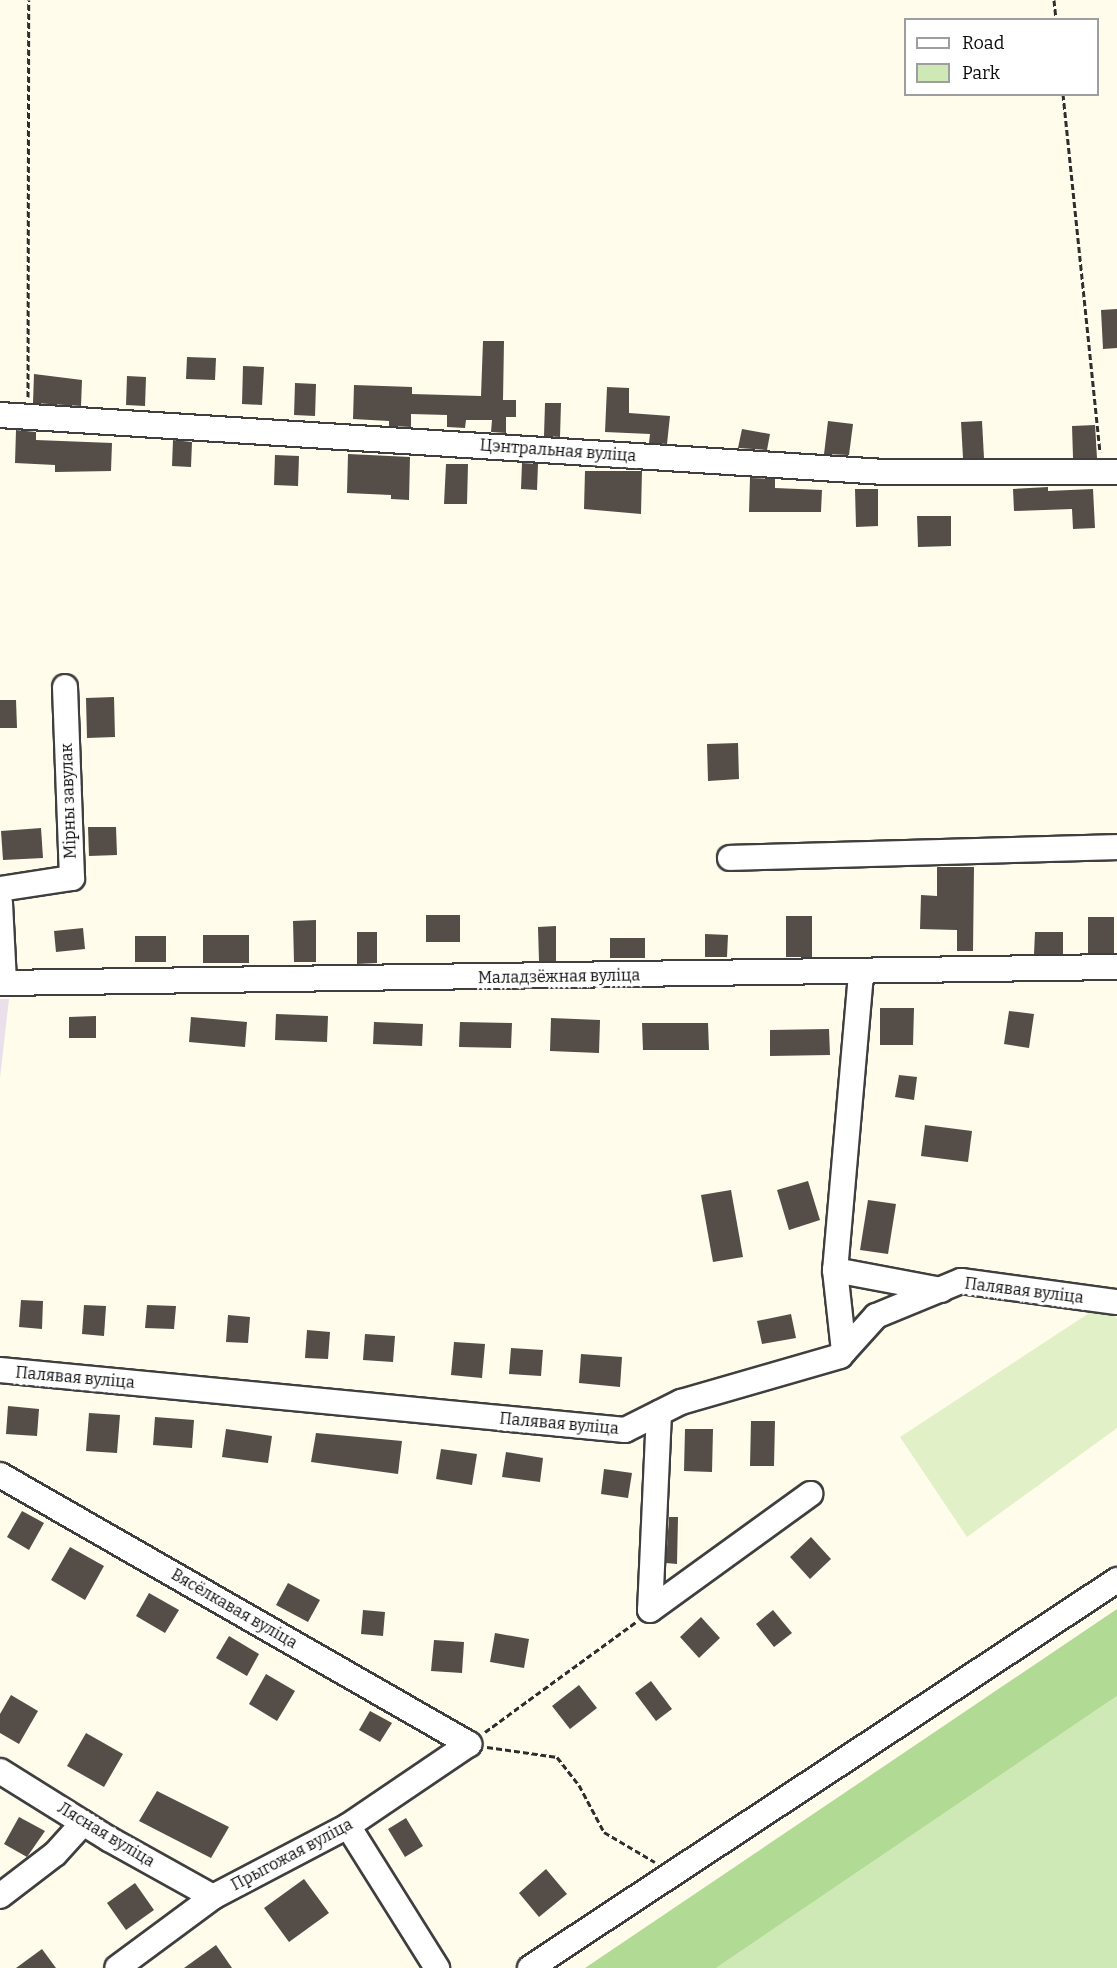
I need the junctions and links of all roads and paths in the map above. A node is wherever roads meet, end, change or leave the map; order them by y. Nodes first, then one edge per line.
1 (29, 0) edge
2 (1054, 0) edge
3 (1056, 18) edge
4 (1064, 96) edge
5 (0, 415) edge
6 (28, 417) junction
7 (1110, 472) edge
8 (65, 687) dead end
9 (1117, 847) edge
10 (730, 858) dead end
11 (0, 889) edge
12 (0, 903) edge
13 (1117, 967) edge
14 (861, 974) junction
15 (2, 983) edge
16 (835, 1270) junction
17 (941, 1290) junction
18 (1117, 1302) edge
19 (844, 1352) junction
20 (0, 1370) edge
21 (659, 1413) junction
22 (0, 1475) edge
23 (810, 1494) dead end
24 (1117, 1580) edge
25 (650, 1611) junction
26 (469, 1744) junction
27 (0, 1771) edge
28 (82, 1823) junction
29 (348, 1826) junction
30 (674, 1874) junction
31 (0, 1896) edge
32 (213, 1897) junction
33 (117, 1968) edge
34 (437, 1968) edge
35 (530, 1968) edge

1 - 6 path
2 - 3 path
4 - 7 path
5 - 6 street, Цэнтральная вуліца
6 - 7 street, Цэнтральная вуліца
8 - 11 street, Мірны завулак
9 - 10 street
12 - 15 street
13 - 14 street, Маладзёжная вуліца
14 - 15 street, Маладзёжная вуліца
14 - 16 street
16 - 17 street
16 - 19 street
17 - 18 street, Палявая вуліца
17 - 19 street, Палявая вуліца
19 - 21 street, Палявая вуліца
20 - 21 street, Палявая вуліца
21 - 25 street
22 - 26 street, Вясёлкавая вуліца
23 - 25 street
24 - 30 street
25 - 26 path
26 - 29 street, Прыгожая вуліца
26 - 30 path
27 - 28 street, Лясная вуліца
28 - 31 street
28 - 32 street, Лясная вуліца
29 - 32 street, Прыгожая вуліца
29 - 34 street
30 - 35 street
32 - 33 street, Прыгожая вуліца

